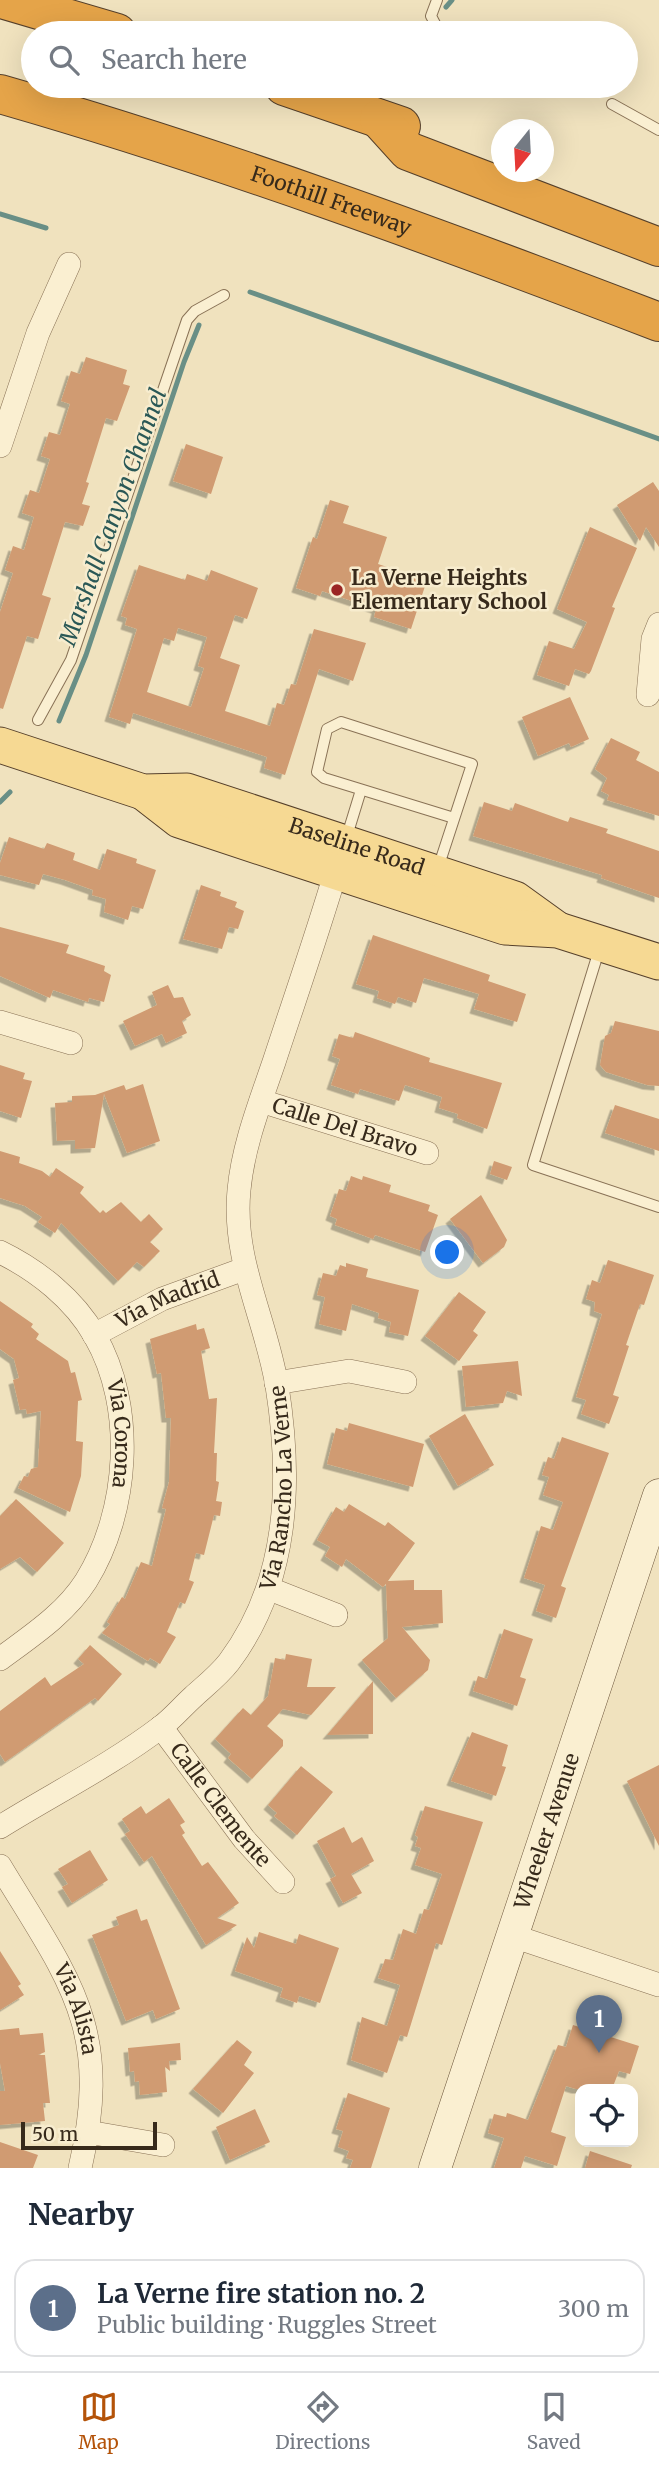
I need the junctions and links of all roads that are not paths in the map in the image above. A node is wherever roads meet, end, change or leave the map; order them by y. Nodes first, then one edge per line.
1 (5, 0) edge
2 (437, 0) edge
3 (76, 21) edge
4 (434, 21) edge
5 (0, 73) edge
6 (21, 79) edge
7 (0, 94) edge
8 (71, 98) edge
9 (319, 98) edge
10 (612, 104) dead end
11 (379, 119) junction
12 (93, 120) junction
13 (659, 130) edge
14 (491, 157) edge
15 (554, 181) edge
16 (659, 221) edge
17 (659, 247) edge
18 (69, 264) dead end
19 (224, 295) dead end
20 (659, 322) edge
21 (0, 446) edge
22 (659, 624) edge
23 (648, 695) dead end
24 (38, 720) dead end
25 (0, 745) edge
26 (361, 790) junction
27 (454, 818) junction
28 (340, 858) junction
29 (436, 874) junction
30 (558, 930) junction
31 (601, 943) junction
32 (659, 962) edge
33 (0, 1022) edge
34 (71, 1043) dead end
35 (261, 1101) junction
36 (427, 1153) dead end
37 (659, 1207) edge
38 (0, 1252) edge
39 (244, 1269) junction
40 (94, 1335) junction
41 (405, 1382) dead end
42 (276, 1383) junction
43 (658, 1503) edge
44 (270, 1589) junction
45 (336, 1615) dead end
46 (0, 1659) edge
47 (161, 1727) junction
48 (0, 1827) edge
49 (0, 1866) edge
50 (283, 1882) dead end
51 (513, 1936) junction
52 (659, 1984) edge
53 (88, 2132) junction
54 (163, 2145) dead end
55 (80, 2168) edge
56 (435, 2168) edge

1 - 3 highway
2 - 4 lane
5 - 6 highway
7 - 12 highway, Foothill Freeway
8 - 12 highway
9 - 11 highway
10 - 13 lane
11 - 14 highway
11 - 17 highway
12 - 20 highway, Foothill Freeway
15 - 16 highway
18 - 21 street
19 - 24 lane
22 - 23 street
25 - 28 main road, Baseline Road
26 - 27 lane
26 - 27 lane
26 - 28 lane
27 - 29 lane
28 - 29 main road, Baseline Road
28 - 30 main road, Baseline Road
28 - 35 street, Via Rancho La Verne
29 - 30 main road, Baseline Road
30 - 31 main road, Baseline Road
31 - 32 main road, Baseline Road
31 - 37 lane
33 - 34 street
35 - 36 street, Calle Del Bravo
35 - 39 street, Via Rancho La Verne
38 - 40 street, Via Corona
39 - 40 street, Via Madrid
39 - 42 street, Via Rancho La Verne
40 - 46 street, Via Corona
41 - 42 street
42 - 44 street, Via Rancho La Verne
43 - 51 main road, Wheeler Avenue
44 - 45 street
44 - 47 street, Via Rancho La Verne
47 - 48 street, Via Rancho La Verne
47 - 50 street, Calle Clemente
49 - 53 street, Via Alista
51 - 52 street
51 - 56 main road, Wheeler Avenue
53 - 54 street
53 - 55 street, Via Alista

